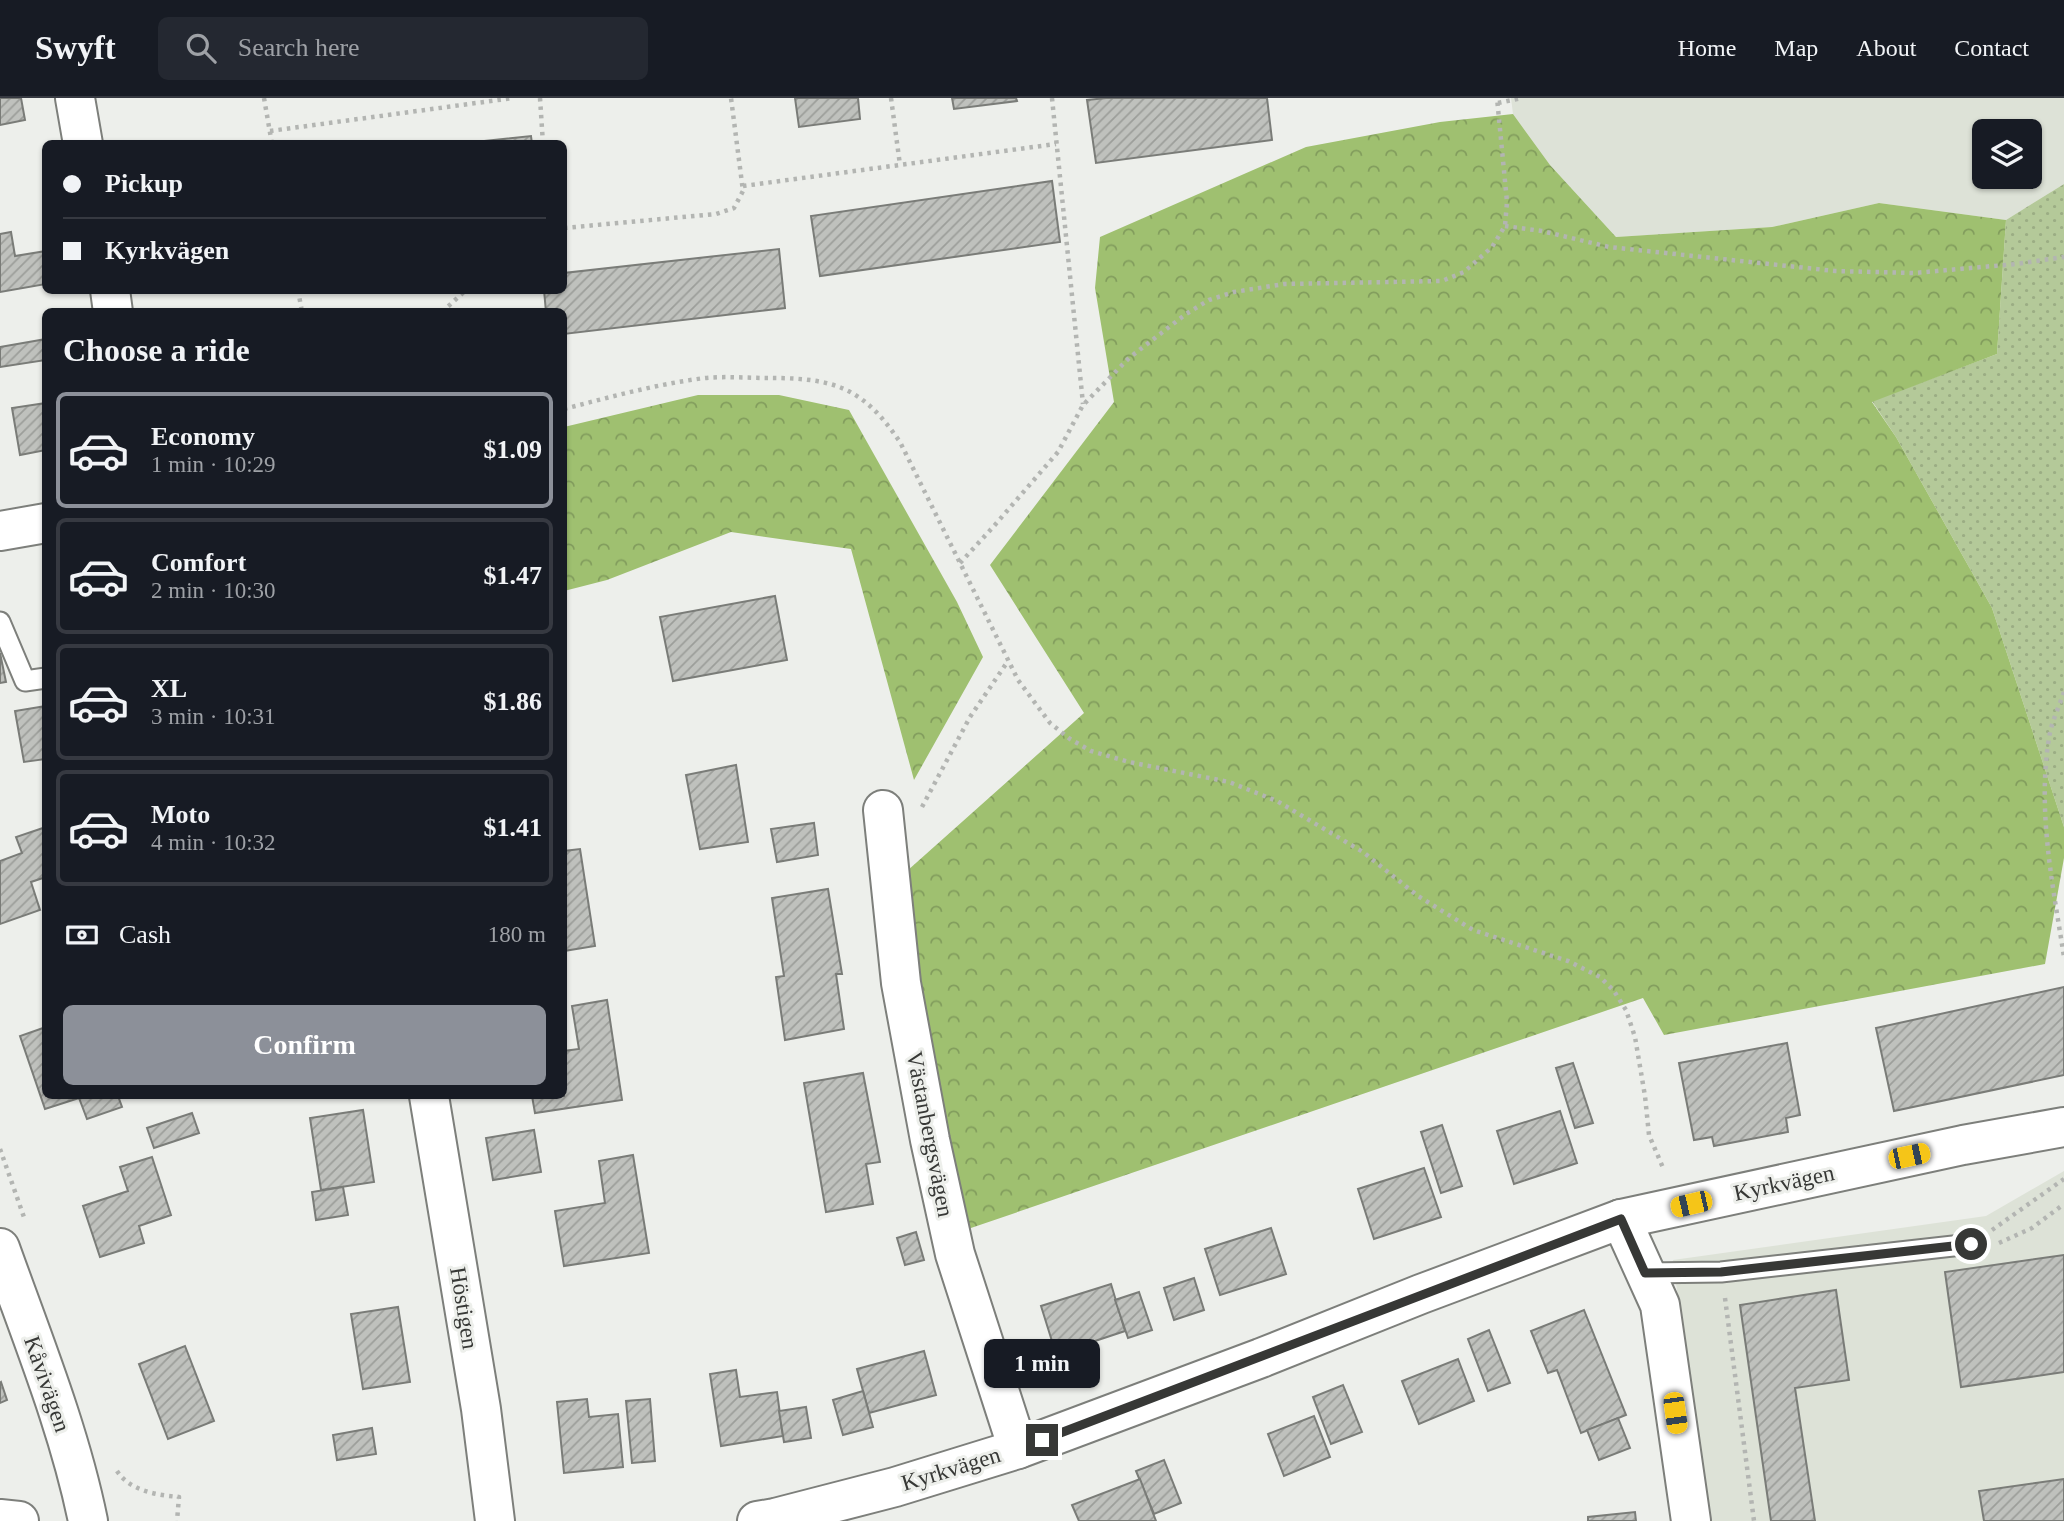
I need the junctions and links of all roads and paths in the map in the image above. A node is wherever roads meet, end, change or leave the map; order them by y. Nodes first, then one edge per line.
1 (75, 98) edge
2 (264, 98) edge
3 (513, 98) edge
4 (540, 98) edge
5 (731, 98) edge
6 (891, 98) edge
7 (1052, 98) edge
8 (1522, 98) edge
9 (1497, 100) edge
10 (270, 131) junction
11 (82, 140) edge
12 (271, 140) edge
13 (543, 140) edge
14 (1056, 144) junction
15 (900, 165) junction
16 (743, 186) junction
17 (1505, 226) junction
18 (567, 228) edge
19 (2064, 257) edge
20 (462, 294) edge
21 (446, 308) edge
22 (1083, 405) junction
23 (567, 408) edge
24 (42, 524) edge
25 (0, 531) edge
26 (960, 563) junction
27 (0, 622) edge
28 (1009, 660) junction
29 (42, 679) edge
30 (2064, 692) edge
31 (883, 810) joint
32 (2064, 957) edge
33 (429, 1099) edge
34 (2064, 1126) edge
35 (1664, 1173) dead end
36 (2064, 1178) edge
37 (2064, 1204) edge
38 (1621, 1219) junction
39 (1971, 1244) junction
40 (0, 1248) edge
41 (1721, 1272) junction
42 (1645, 1273) junction
43 (1017, 1449) junction
44 (0, 1519) edge
45 (769, 1520) edge
46 (19, 1521) edge
47 (88, 1521) edge
48 (495, 1521) edge
49 (1691, 1521) edge
50 (1754, 1521) edge

1 - 11 street
2 - 10 path
3 - 10 path
4 - 13 path
5 - 16 path
6 - 15 path
7 - 14 path
8 - 9 path
9 - 17 path
10 - 12 path
14 - 15 path
14 - 22 path
15 - 16 path
16 - 18 path
17 - 19 path
17 - 22 path
20 - 21 path
22 - 26 path
23 - 26 path
24 - 25 street
26 - 28 path
27 - 29 lane
28 - 31 path
28 - 35 path
30 - 32 path
31 - 43 street, Västanbergsvägen
33 - 48 street, Höstigen
34 - 38 street, Kyrkvägen
36 - 39 path
37 - 39 path
38 - 42 street
38 - 43 street, Kyrkvägen
39 - 41 lane
40 - 47 street, Kåvivägen
41 - 42 lane
41 - 50 path
42 - 49 street
43 - 45 street, Kyrkvägen
44 - 46 street

